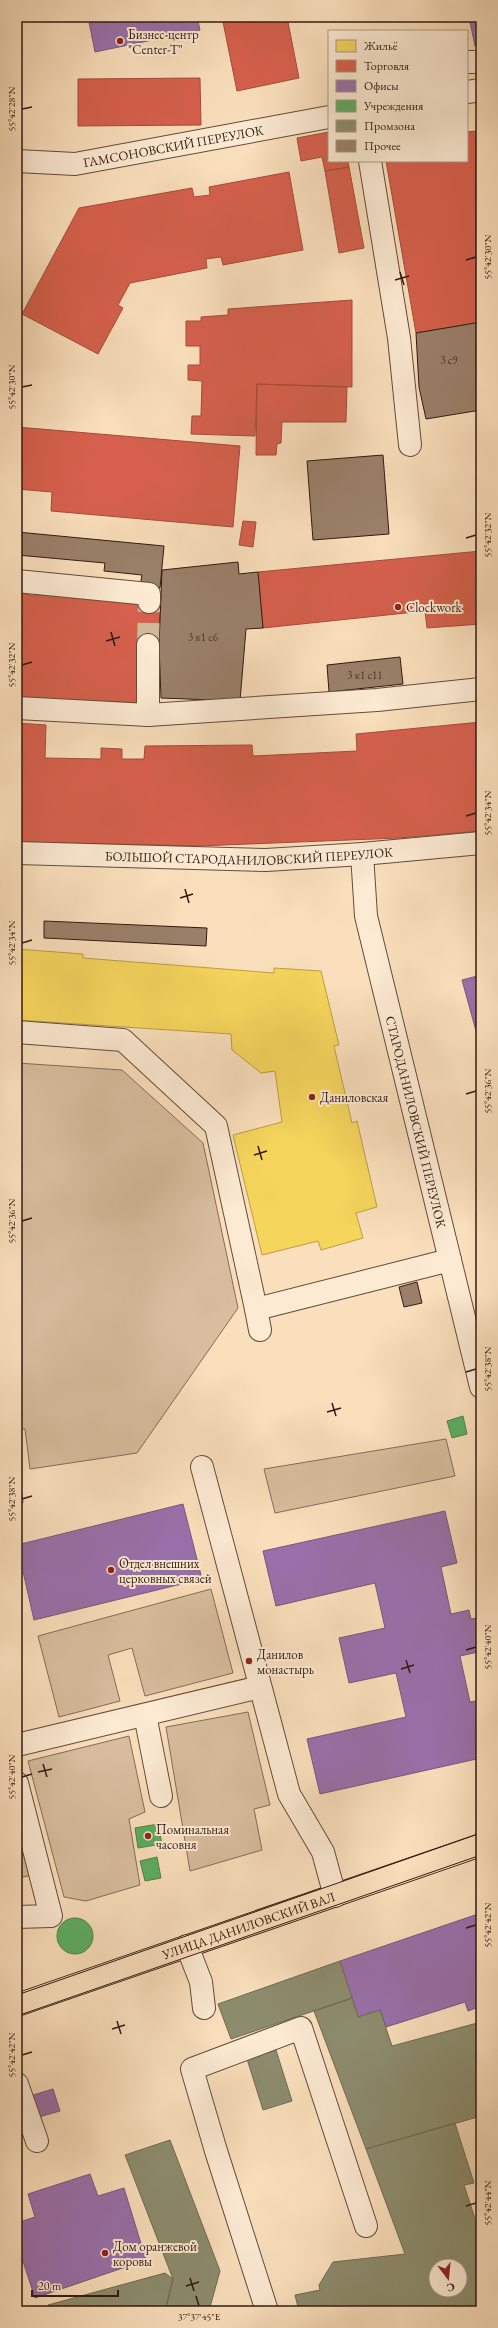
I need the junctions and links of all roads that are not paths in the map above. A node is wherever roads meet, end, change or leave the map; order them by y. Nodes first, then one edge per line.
1 (468, 62) edge
2 (481, 62) edge
3 (481, 90) edge
4 (468, 92) edge
5 (328, 117) edge
6 (17, 161) edge
7 (370, 162) edge
8 (410, 445) dead end
9 (17, 581) edge
10 (149, 602) dead end
11 (148, 645) tunnel mouth
12 (481, 689) edge
13 (17, 708) edge
14 (148, 715) junction
15 (481, 842) edge
16 (17, 853) edge
17 (362, 854) junction
18 (17, 1032) edge
19 (450, 1260) junction
20 (481, 1387) edge
21 (202, 1467) dead end
22 (260, 1687) junction
23 (145, 1715) junction
24 (17, 1745) edge
25 (17, 1783) edge
26 (161, 1796) dead end
27 (481, 1845) edge
28 (335, 1896) junction
29 (17, 1917) edge
30 (188, 1946) junction
31 (17, 2005) edge
32 (204, 2008) dead end
33 (17, 2084) edge
34 (37, 2140) dead end
35 (366, 2226) dead end
36 (267, 2311) edge

1 - 2 street
3 - 4 street
5 - 6 street, ГАМСОНОВСКИЙ ПЕРЕУЛОК
7 - 8 street
9 - 10 street
11 - 14 street
12 - 14 street
13 - 14 street
15 - 17 street, БОЛЬШОЙ СТАРОДАНИЛОВСКИЙ ПЕРЕУЛОК
16 - 17 street, БОЛЬШОЙ СТАРОДАНИЛОВСКИЙ ПЕРЕУЛОК
17 - 19 street, СТАРОДАНИЛОВСКИЙ ПЕРЕУЛОК
18 - 19 street
19 - 20 street, СТАРОДАНИЛОВСКИЙ ПЕРЕУЛОК
21 - 22 street
22 - 23 street
22 - 28 street
23 - 24 street
23 - 26 street
25 - 29 street
27 - 28 main road, УЛИЦА ДАНИЛОВСКИЙ ВАЛ
28 - 30 main road, УЛИЦА ДАНИЛОВСКИЙ ВАЛ
30 - 31 main road, УЛИЦА ДАНИЛОВСКИЙ ВАЛ
30 - 32 street
33 - 34 street
35 - 36 street

